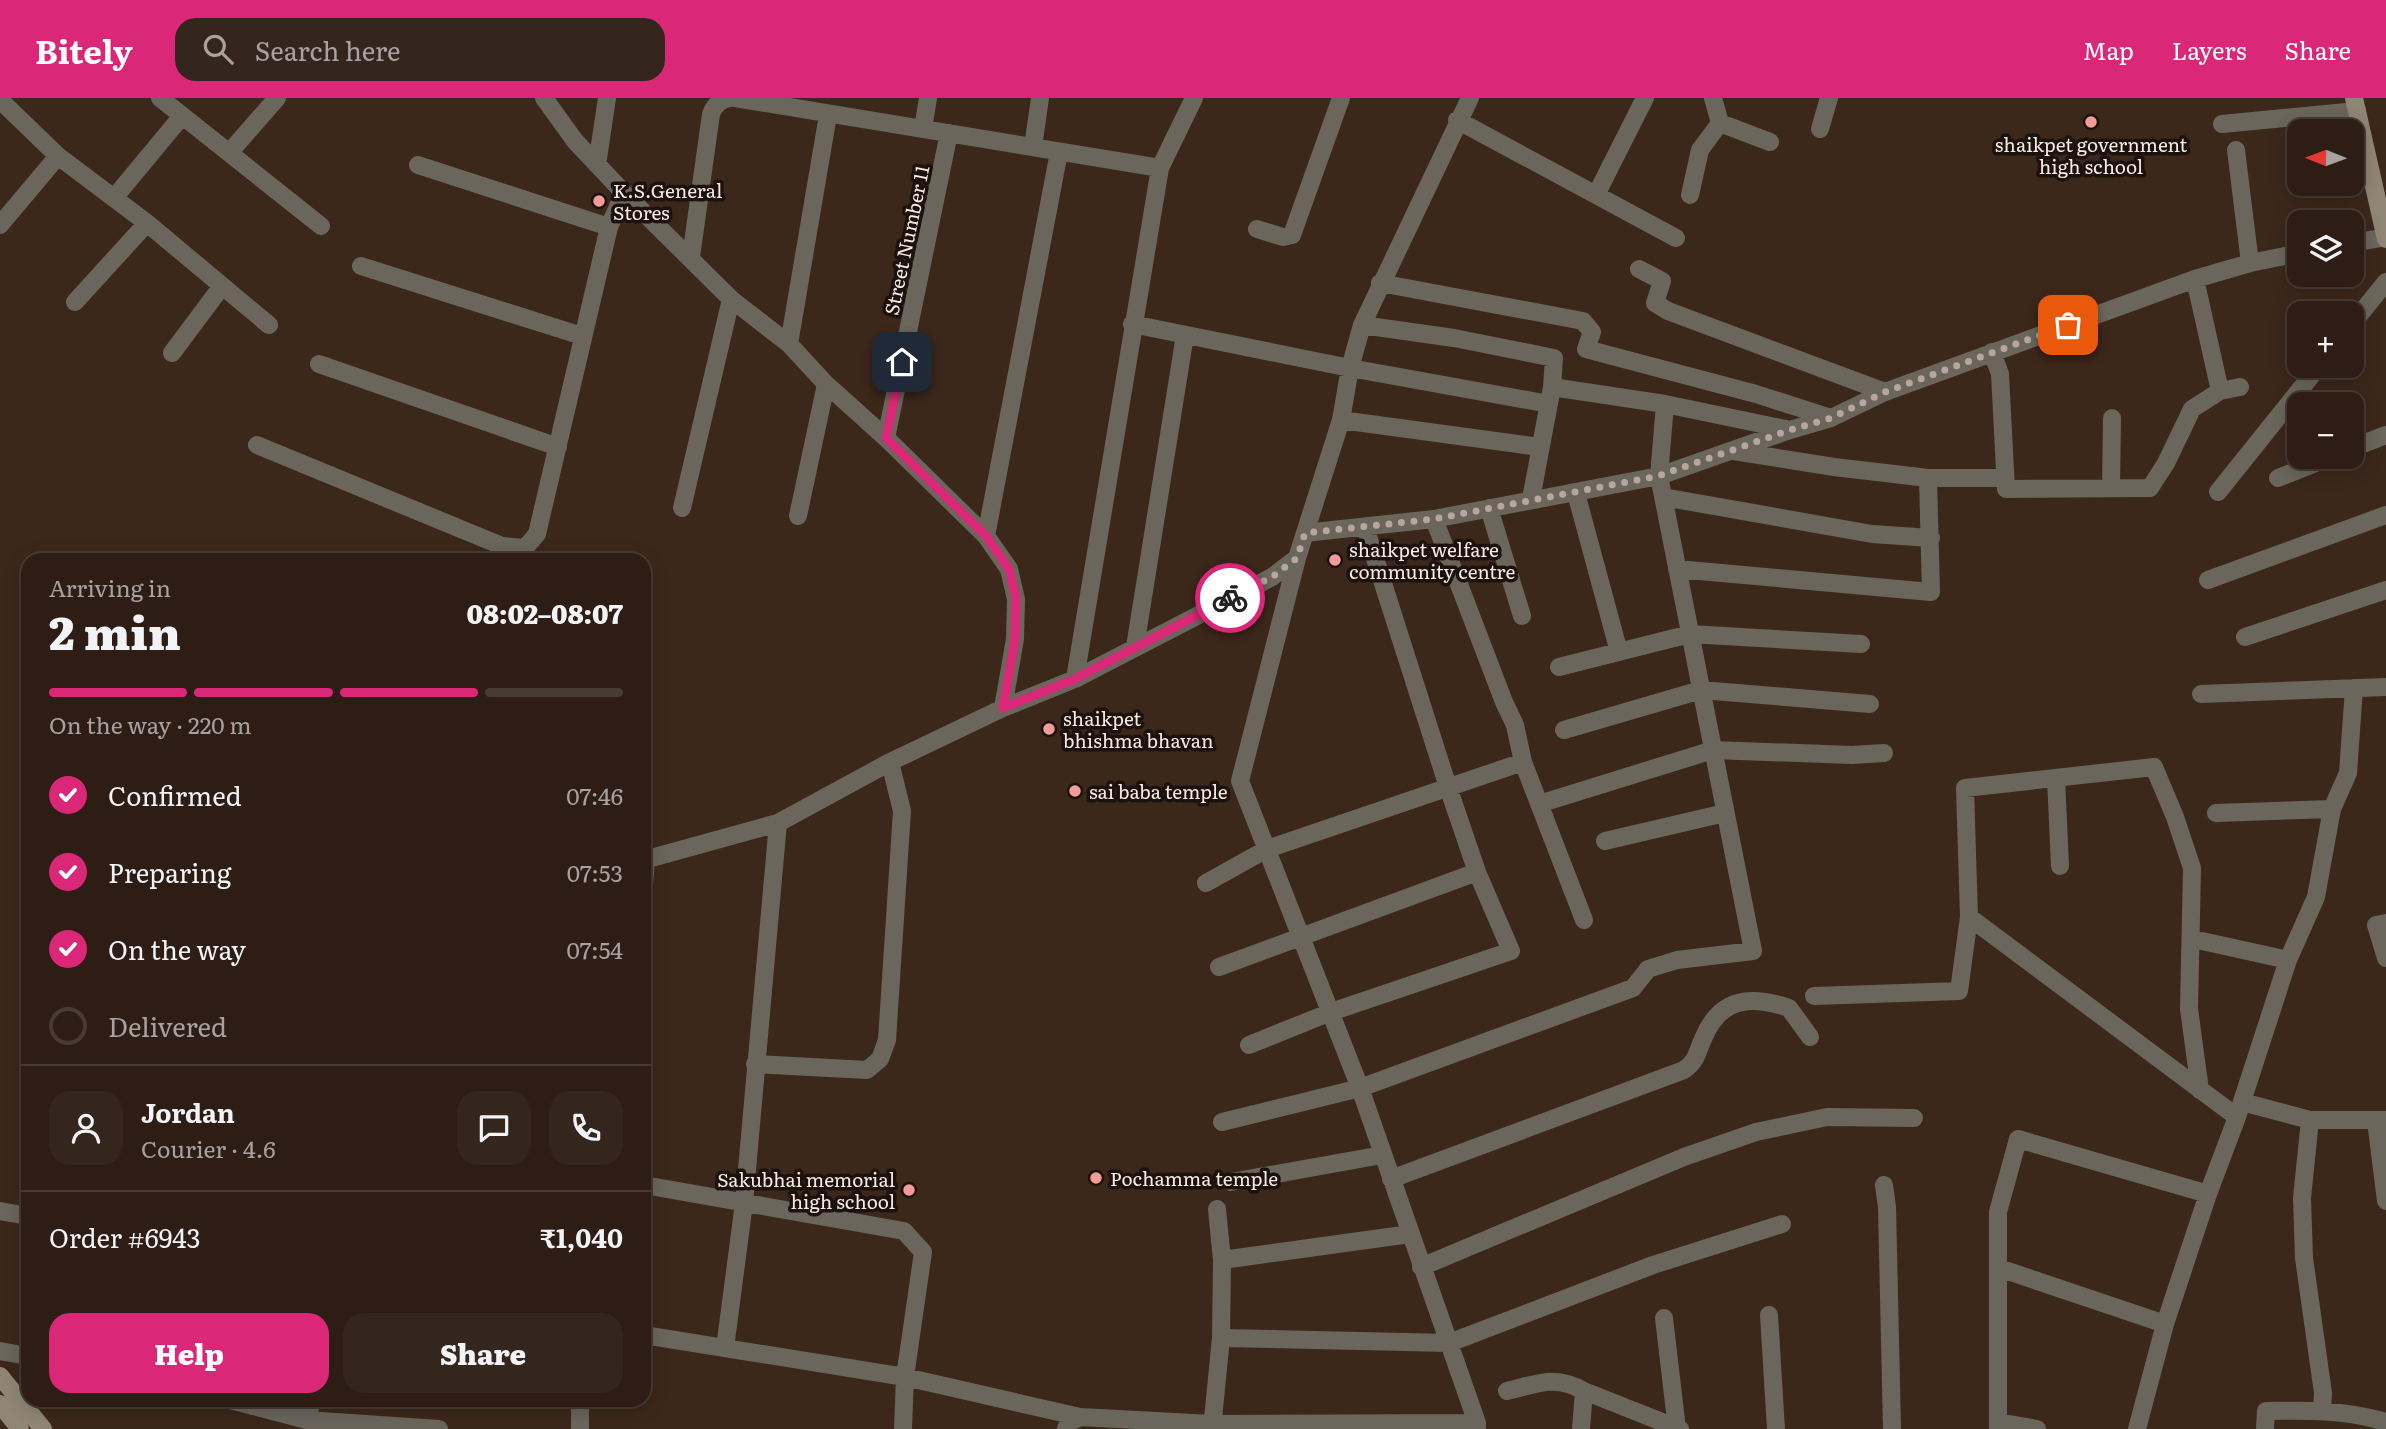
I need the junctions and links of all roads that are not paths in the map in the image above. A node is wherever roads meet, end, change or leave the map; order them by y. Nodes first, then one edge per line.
1 (160, 98) edge
2 (277, 98) edge
3 (544, 98) edge
4 (607, 98) edge
5 (733, 98) edge
6 (928, 98) edge
7 (1040, 98) edge
8 (1194, 98) edge
9 (1341, 98) edge
10 (1470, 98) edge
11 (1645, 98) edge
12 (1713, 98) edge
13 (1829, 98) edge
14 (0, 100) edge
15 (2356, 104) edge
16 (828, 115) junction
17 (182, 116) junction
18 (1457, 120) junction
19 (1720, 122) junction
20 (2222, 124) dead end
21 (923, 129) junction
22 (1820, 129) dead end
23 (949, 133) junction
24 (1770, 142) dead end
25 (1033, 147) junction
26 (2236, 150) dead end
27 (1059, 152) junction
28 (229, 153) junction
29 (58, 156) junction
30 (418, 164) dead end
31 (597, 165) junction
32 (1160, 168) junction
33 (624, 193) junction
34 (1596, 195) junction
35 (1690, 195) dead end
36 (114, 198) junction
37 (147, 223) junction
38 (0, 225) edge
39 (321, 226) dead end
40 (609, 227) junction
41 (1257, 229) dead end
42 (1676, 237) dead end
43 (2386, 238) edge
44 (2364, 241) edge
45 (2287, 255) edge
46 (691, 257) junction
47 (2250, 262) junction
48 (361, 266) dead end
49 (1639, 269) dead end
50 (2195, 279) junction
51 (2386, 282) edge
52 (1380, 283) junction
53 (222, 286) junction
54 (731, 299) junction
55 (75, 302) dead end
56 (2364, 309) edge
57 (1132, 324) junction
58 (270, 325) dead end
59 (1363, 325) junction
60 (1185, 335) junction
61 (582, 336) junction
62 (789, 344) junction
63 (1992, 352) junction
64 (172, 353) dead end
65 (319, 364) dead end
66 (1350, 368) junction
67 (2309, 378) edge
68 (826, 384) junction
69 (2240, 387) dead end
70 (2220, 391) junction
71 (1885, 392) junction
72 (1550, 396) junction
73 (1665, 404) junction
74 (1831, 418) junction
75 (2112, 418) dead end
76 (1340, 419) junction
77 (1790, 430) junction
78 (2386, 435) edge
79 (886, 438) junction
80 (2364, 443) edge
81 (257, 445) dead end
82 (558, 447) junction
83 (1540, 447) junction
84 (1731, 450) junction
85 (2301, 469) edge
86 (1658, 476) junction
87 (1928, 478) junction
88 (2005, 478) junction
89 (2278, 478) dead end
90 (2111, 488) junction
91 (1576, 492) junction
92 (2218, 492) dead end
93 (1663, 497) junction
94 (1531, 499) junction
95 (681, 508) dead end
96 (1489, 508) junction
97 (2386, 515) edge
98 (798, 516) dead end
99 (1434, 519) junction
100 (1365, 527) junction
101 (1305, 533) junction
102 (986, 536) junction
103 (1931, 538) junction
104 (1297, 558) junction
105 (1677, 569) junction
106 (2208, 580) dead end
107 (2386, 590) edge
108 (1521, 616) dead end
109 (1690, 634) junction
110 (2245, 637) dead end
111 (1861, 644) dead end
112 (1135, 647) junction
113 (1619, 652) junction
114 (1559, 667) dead end
115 (1075, 679) junction
116 (2386, 687) edge
117 (2354, 688) junction
118 (1701, 690) junction
119 (2201, 694) dead end
120 (1870, 704) dead end
121 (1003, 708) junction
122 (1564, 730) dead end
123 (1713, 750) junction
124 (1884, 753) dead end
125 (890, 762) junction
126 (1523, 762) junction
127 (2056, 778) junction
128 (1448, 787) junction
129 (1539, 804) junction
130 (2332, 809) junction
131 (1725, 813) junction
132 (2216, 813) dead end
133 (778, 823) junction
134 (1605, 841) dead end
135 (1267, 849) junction
136 (651, 858) edge
137 (2060, 866) dead end
138 (1477, 872) junction
139 (1206, 883) dead end
140 (1969, 917) junction
141 (1584, 920) dead end
142 (2386, 923) edge
143 (1301, 937) junction
144 (2202, 941) dead end
145 (2386, 958) edge
146 (2288, 960) junction
147 (1219, 967) dead end
148 (1814, 996) dead end
149 (1331, 1012) junction
150 (1810, 1037) dead end
151 (1249, 1045) dead end
152 (755, 1063) junction
153 (1360, 1088) junction
154 (2200, 1090) junction
155 (2239, 1109) junction
156 (1914, 1118) dead end
157 (2310, 1120) junction
158 (2381, 1121) edge
159 (1222, 1122) dead end
160 (1382, 1154) junction
161 (1391, 1179) junction
162 (1231, 1182) dead end
163 (1884, 1185) dead end
164 (651, 1186) edge
165 (2208, 1194) junction
166 (2386, 1201) edge
167 (744, 1203) junction
168 (1217, 1209) dead end
169 (0, 1211) edge
170 (21, 1215) edge
171 (1782, 1224) dead end
172 (1410, 1234) junction
173 (1222, 1261) junction
174 (1422, 1267) junction
175 (1998, 1268) junction
176 (1769, 1315) dead end
177 (1664, 1318) dead end
178 (2165, 1324) junction
179 (651, 1336) edge
180 (1220, 1338) junction
181 (1449, 1343) junction
182 (725, 1348) junction
183 (0, 1351) edge
184 (21, 1355) edge
185 (0, 1376) edge
186 (905, 1377) junction
187 (1507, 1391) dead end
188 (1584, 1391) junction
189 (21, 1402) edge
190 (0, 1404) edge
191 (25, 1407) edge
192 (257, 1407) edge
193 (310, 1407) edge
194 (580, 1407) edge
195 (2322, 1410) junction
196 (307, 1420) junction
197 (2358, 1422) edge
198 (2386, 1422) edge
199 (1073, 1423) edge
200 (1998, 1425) edge
201 (1477, 1426) edge
202 (1212, 1427) edge
203 (20, 1429) edge
204 (43, 1429) edge
205 (439, 1429) edge
206 (580, 1429) edge
207 (903, 1429) edge
208 (1581, 1429) edge
209 (1678, 1429) edge
210 (1776, 1429) edge
211 (1892, 1429) edge
212 (2037, 1429) edge
213 (2137, 1429) edge
214 (2265, 1429) edge

1 - 17 street
2 - 28 street
3 - 31 street
4 - 31 street
5 - 16 street
5 - 46 street
6 - 21 street
7 - 25 street
8 - 32 street
9 - 41 street
10 - 18 street
11 - 34 street
12 - 19 street
13 - 22 street
14 - 29 street
15 - 20 street
15 - 43 street
16 - 21 street
16 - 62 street
17 - 28 street
17 - 36 street
18 - 34 street
18 - 52 street
19 - 24 street
19 - 35 street
21 - 23 street
23 - 25 street
23 - 79 street, Street Number 11
25 - 27 street
26 - 47 street
27 - 32 street
27 - 102 street
28 - 39 street
29 - 36 street
29 - 38 street
30 - 40 street
31 - 33 street
32 - 57 street
33 - 40 street
33 - 46 street
34 - 42 street
36 - 37 street
37 - 53 street
37 - 55 street
40 - 61 street
43 - 44 street
45 - 47 street
46 - 54 street
47 - 50 street
48 - 61 street
49 - 71 street
50 - 63 street
50 - 70 street
51 - 56 street
52 - 59 street
52 - 74 street
53 - 58 street
53 - 64 street
54 - 62 street
54 - 95 street
57 - 60 street
57 - 115 street
59 - 66 street
59 - 72 street
60 - 66 street
60 - 112 street
61 - 82 street
62 - 68 street
63 - 71 street
63 - 88 street
65 - 82 street
66 - 72 street
66 - 76 street
67 - 92 street
68 - 79 street
68 - 98 street
69 - 70 street
70 - 90 street
71 - 74 street
72 - 73 street
72 - 83 street
73 - 77 street
73 - 86 street
74 - 77 street
75 - 90 street
76 - 83 street
76 - 101 street
77 - 84 street
78 - 80 street
79 - 102 street
81 - 82 street
83 - 94 street
84 - 86 street
84 - 87 street
85 - 89 street
86 - 91 street
86 - 93 street
87 - 88 street
87 - 103 street
88 - 90 street
91 - 94 street
91 - 113 street
93 - 103 street
93 - 105 street
94 - 96 street
96 - 99 street
96 - 108 street
97 - 106 street
99 - 100 street
99 - 126 street
100 - 101 street
100 - 128 street
101 - 104 street
102 - 121 street
103 - 105 street
104 - 112 street
104 - 135 street
105 - 109 street
107 - 110 street
109 - 111 street
109 - 113 street
109 - 118 street
112 - 115 street
113 - 114 street
115 - 121 street
116 - 117 street
117 - 119 street
117 - 130 street
118 - 120 street
118 - 122 street
118 - 123 street
121 - 125 street
123 - 124 street
123 - 129 street
123 - 131 street
125 - 133 street
125 - 152 street
126 - 128 street
126 - 129 street
127 - 137 street
127 - 140 street
127 - 154 street
128 - 135 street
128 - 138 street
129 - 141 street
130 - 132 street
130 - 146 street
131 - 134 street
131 - 153 street
133 - 136 street
133 - 152 street
135 - 139 street
135 - 143 street
138 - 143 street
138 - 149 street
140 - 148 street
140 - 154 street
142 - 145 street
143 - 147 street
143 - 149 street
144 - 146 street
146 - 155 street
149 - 151 street
149 - 153 street
150 - 161 street
152 - 167 street
153 - 159 street
153 - 160 street
154 - 155 street
155 - 157 street
155 - 165 street
156 - 174 street
157 - 158 street
157 - 195 street
158 - 166 street
160 - 161 street
160 - 162 street
161 - 172 street
163 - 211 street
164 - 167 street
165 - 175 street
165 - 178 street
167 - 182 street
167 - 186 street
168 - 173 street
169 - 170 street
171 - 181 street
172 - 173 street
172 - 174 street
173 - 180 street
174 - 181 street
175 - 178 street
175 - 200 street
176 - 210 street
177 - 209 street
178 - 213 street
179 - 182 street
180 - 181 street
180 - 202 street
181 - 201 street
182 - 186 street
183 - 184 street
185 - 189 street
186 - 199 street
186 - 207 street
187 - 188 street
188 - 208 street
188 - 209 street
190 - 203 street
191 - 204 street
192 - 196 street
193 - 196 street
194 - 206 street
195 - 197 street
195 - 214 street
196 - 205 street
197 - 198 street
199 - 202 street
200 - 212 street
201 - 202 street

